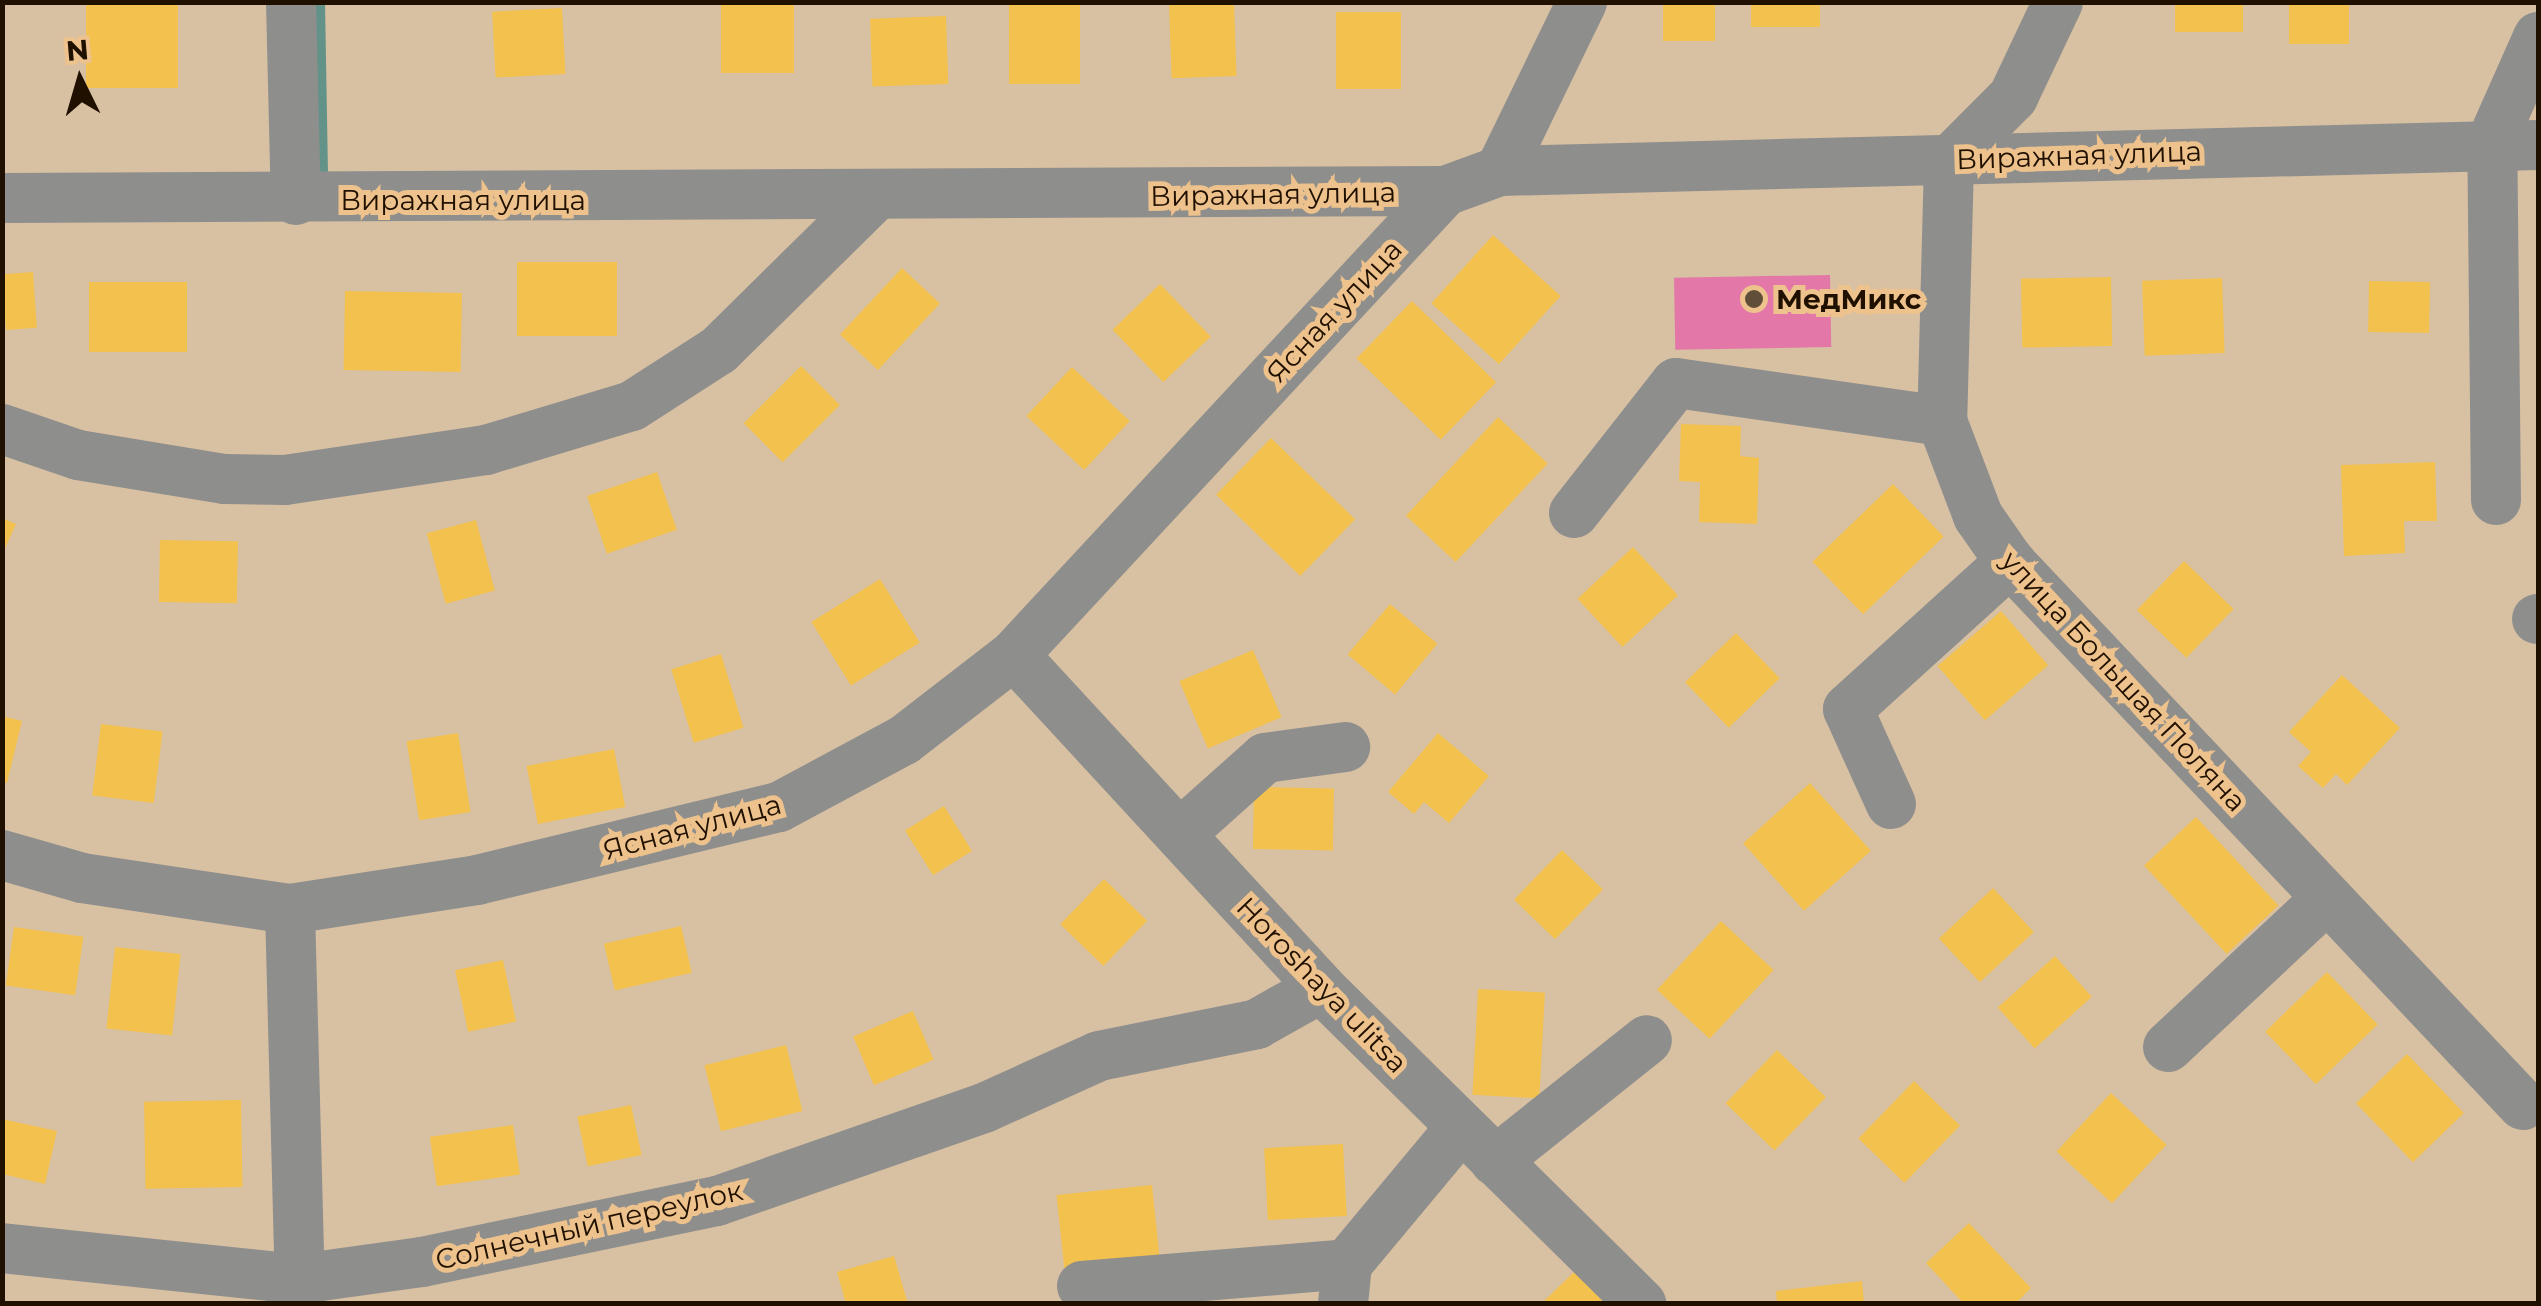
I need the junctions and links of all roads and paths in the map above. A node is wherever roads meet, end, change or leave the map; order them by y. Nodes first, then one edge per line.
1 (291, 2) edge
2 (1582, 2) edge
3 (2058, 2) edge
4 (2538, 37) edge
5 (2515, 143) edge
6 (1949, 161) junction
7 (1500, 171) junction
8 (1445, 191) junction
9 (2, 198) edge
10 (296, 200) junction
11 (871, 200) junction
12 (1942, 421) junction
13 (2, 430) edge
14 (2496, 500) dead end
15 (1574, 514) dead end
16 (2010, 562) junction
17 (1014, 655) junction
18 (1346, 747) dead end
19 (1891, 804) dead end
20 (1180, 834) junction
21 (2, 855) edge
22 (2327, 898) junction
23 (290, 908) junction
24 (1320, 988) junction
25 (1647, 1040) dead end
26 (2168, 1047) dead end
27 (2523, 1105) dead end
28 (1461, 1127) junction
29 (1495, 1161) junction
30 (2, 1248) edge
31 (1345, 1284) edge
32 (1082, 1286) dead end
33 (299, 1291) edge
34 (1642, 1304) edge

1 - 10 street
2 - 7 street
3 - 6 street
4 - 5 street
5 - 6 street, Виражная улица
5 - 14 street
6 - 7 street, Виражная улица
6 - 12 street, улица Большая Поляна
7 - 8 street, Виражная улица
8 - 11 street, Виражная улица
8 - 17 street, Ясная улица
9 - 10 street, Виражная улица
10 - 11 street, Виражная улица
11 - 13 street
12 - 15 street
12 - 16 street, улица Большая Поляна
16 - 19 street
16 - 22 street, улица Большая Поляна
17 - 20 street, Horoshaya ulitsa
17 - 23 street, Ясная улица
18 - 20 street
20 - 24 street, Horoshaya ulitsa
21 - 23 street, Ясная улица
22 - 26 street
22 - 27 street, улица Большая Поляна
23 - 33 street
24 - 28 street, Horoshaya ulitsa
24 - 33 street, Солнечный переулок
25 - 29 street
28 - 29 street, Horoshaya ulitsa
28 - 31 street
29 - 34 street, Horoshaya ulitsa
30 - 33 street, Солнечный переулок
31 - 32 street

